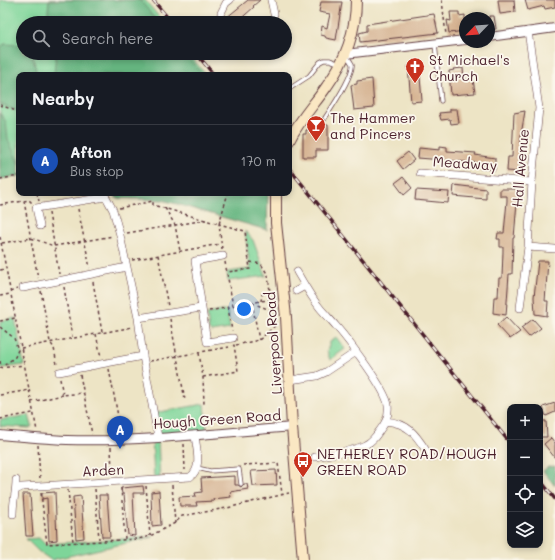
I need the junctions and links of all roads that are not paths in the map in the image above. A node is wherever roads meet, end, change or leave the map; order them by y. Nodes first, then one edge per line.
1 (230, 0) edge
2 (271, 0) edge
3 (356, 0) edge
4 (221, 13) dead end
5 (274, 14) dead end
6 (555, 28) edge
7 (528, 31) junction
8 (495, 36) edge
9 (459, 41) edge
10 (435, 44) junction
11 (345, 54) junction
12 (341, 64) junction
13 (292, 87) edge
14 (442, 100) dead end
15 (325, 118) dead end
16 (292, 136) edge
17 (420, 173) dead end
18 (532, 182) junction
19 (276, 196) edge
20 (40, 226) dead end
21 (528, 247) junction
22 (555, 249) edge
23 (223, 256) road end
24 (126, 264) junction
25 (297, 272) dead end
26 (305, 286) junction
27 (23, 288) dead end
28 (296, 292) dead end
29 (520, 308) dead end
30 (202, 310) junction
31 (139, 322) junction
32 (233, 338) road end
33 (356, 352) junction
34 (144, 359) junction
35 (58, 370) road end
36 (290, 380) junction
37 (386, 421) junction
38 (292, 427) junction
39 (0, 435) edge
40 (195, 435) junction
41 (158, 437) junction
42 (315, 457) dead end
43 (431, 458) dead end
44 (197, 468) junction
45 (16, 480) dead end
46 (241, 484) dead end
47 (16, 490) junction
48 (13, 514) dead end
49 (303, 560) edge

1 - 4 street
2 - 5 street
3 - 11 main road
6 - 7 street
7 - 8 street
7 - 18 street, Hall Avenue
9 - 10 street
10 - 11 street
10 - 14 lane
11 - 12 main road
11 - 15 lane
12 - 13 lane
12 - 16 main road
17 - 18 street, Meadway
18 - 21 street, Hall Avenue
19 - 36 main road, Liverpool Road
20 - 24 street
21 - 22 street
21 - 29 street, Hall Avenue
23 - 30 street
24 - 27 street
24 - 31 street
25 - 26 street
26 - 28 street
26 - 33 street
30 - 31 street
30 - 32 street
31 - 34 street
33 - 36 street
33 - 37 street
34 - 35 street
34 - 41 street
36 - 38 main road, Liverpool Road
37 - 42 street
37 - 43 street
38 - 40 street, Hough Green Road
38 - 49 main road, Liverpool Road
39 - 41 street, Hough Green Road
40 - 41 street, Hough Green Road
40 - 44 street
44 - 46 lane
44 - 47 street, Arden
45 - 47 street
47 - 48 street

